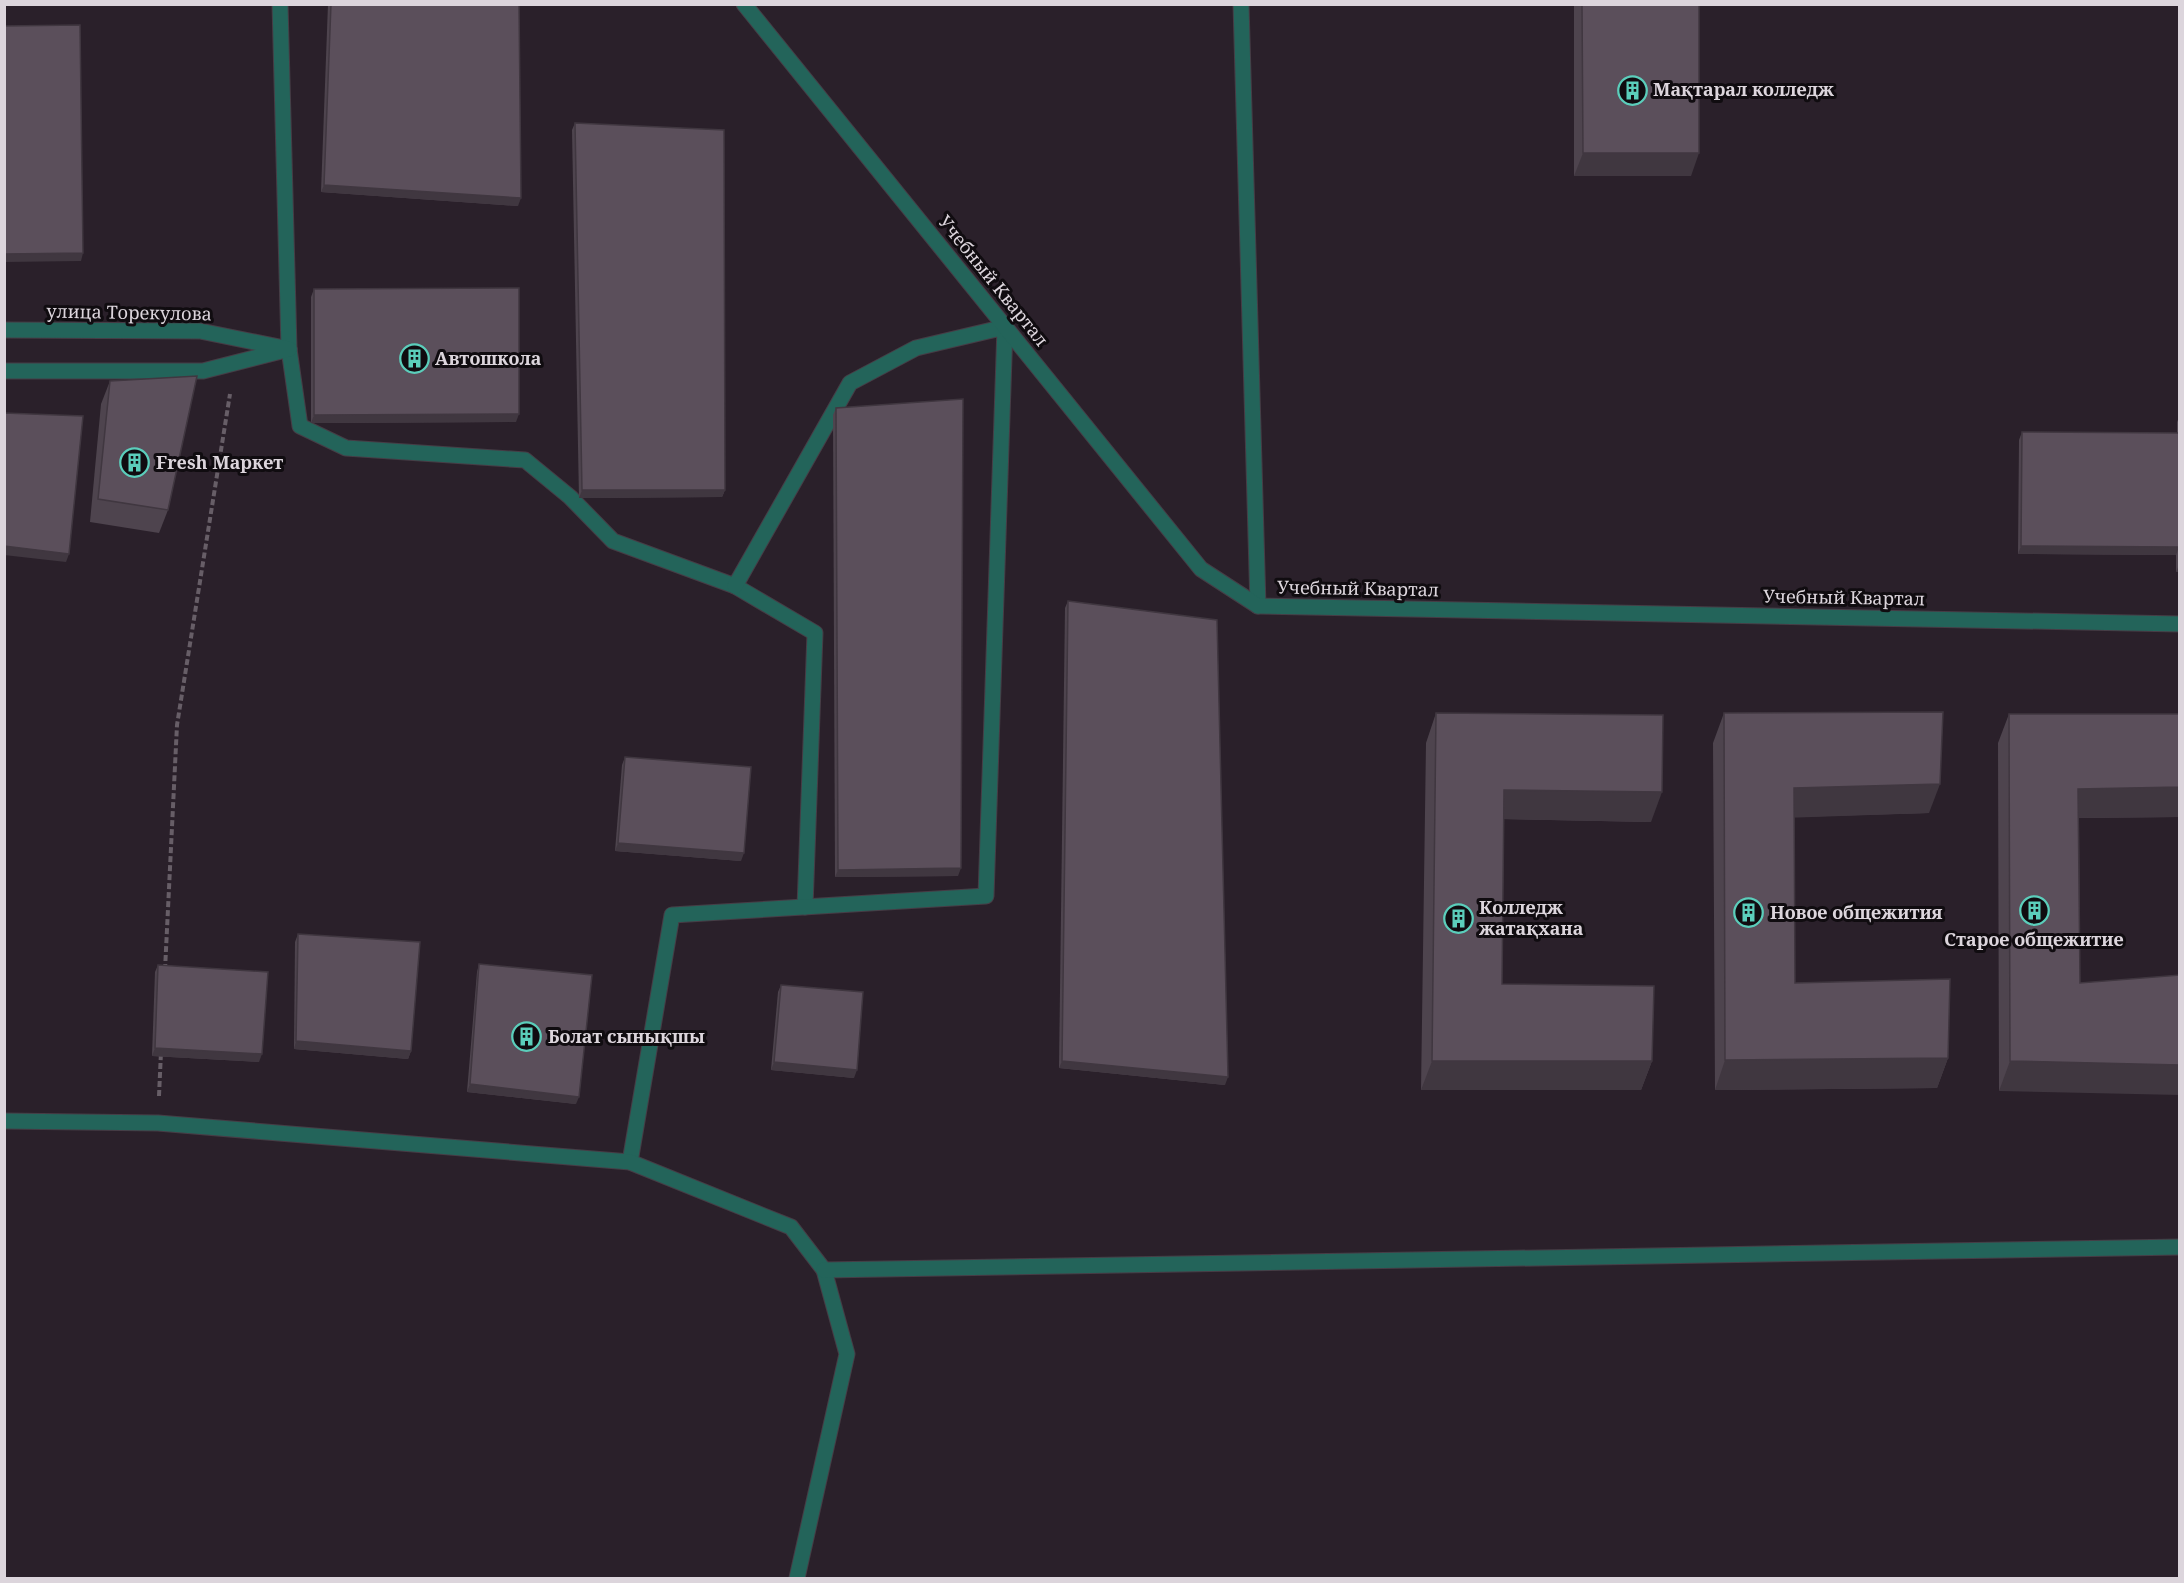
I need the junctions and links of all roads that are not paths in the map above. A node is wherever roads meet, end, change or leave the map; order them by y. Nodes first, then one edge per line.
1 (280, 4) edge
2 (744, 4) edge
3 (1242, 4) edge
4 (1005, 327) junction
5 (4, 330) edge
6 (289, 349) junction
7 (4, 371) edge
8 (735, 586) junction
9 (1258, 606) junction
10 (2180, 624) edge
11 (805, 907) junction
12 (4, 1121) edge
13 (630, 1162) junction
14 (2180, 1247) edge
15 (825, 1270) junction
16 (797, 1578) edge

1 - 6 street
2 - 4 street, Учебный Квартал
3 - 9 street
4 - 8 street
4 - 9 street, Учебный Квартал
4 - 11 street
5 - 6 street, улица Торекулова
6 - 7 street
6 - 8 street
8 - 11 street
9 - 10 street, Учебный Квартал
11 - 13 street
12 - 13 street
13 - 15 street
14 - 15 street
15 - 16 street

